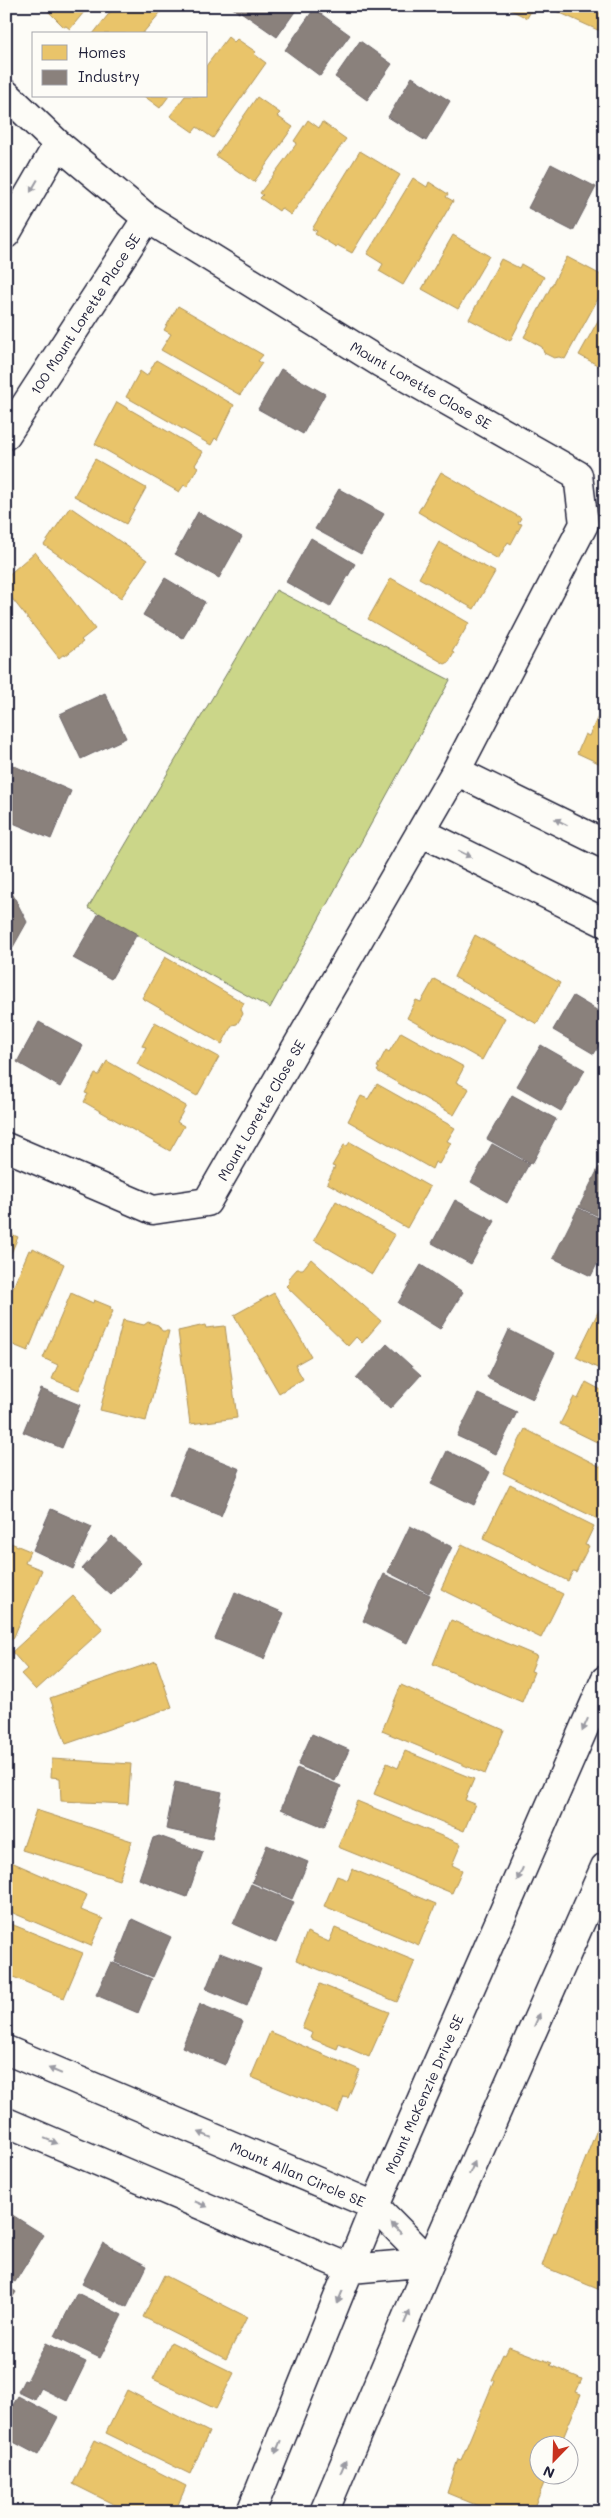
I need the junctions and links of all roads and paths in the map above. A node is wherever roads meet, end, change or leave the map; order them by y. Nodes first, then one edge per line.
1 (6, 94) edge
2 (58, 144) junction
3 (147, 218) junction
4 (6, 234) edge
5 (6, 435) edge
6 (456, 771) junction
7 (421, 832) junction
8 (605, 844) edge
9 (605, 923) edge
10 (6, 1147) edge
11 (605, 1680) edge
12 (605, 1867) edge
13 (6, 2050) edge
14 (6, 2122) edge
15 (375, 2206) junction
16 (430, 2262) junction
17 (351, 2269) junction
18 (251, 2512) edge
19 (324, 2512) edge

1 - 2 street, Mount Lorette Close SE
2 - 3 street, Mount Lorette Close SE
2 -> 4 street
3 - 5 street, 100 Mount Lorette Place SE
3 - 6 street, Mount Lorette Close SE
6 - 7 street, Mount Lorette Close SE
8 -> 6 street
7 -> 9 street
7 - 10 street, Mount Lorette Close SE
11 -> 15 street, Mount McKenzie Drive SE
16 -> 12 street
15 -> 13 street, Mount Allan Circle SE
14 -> 17 street
16 -> 15 street, Mount Allan Circle SE
15 - 17 street, Mount McKenzie Drive SE
16 - 17 street
19 -> 16 street
17 -> 18 street, Mount McKenzie Drive SE

